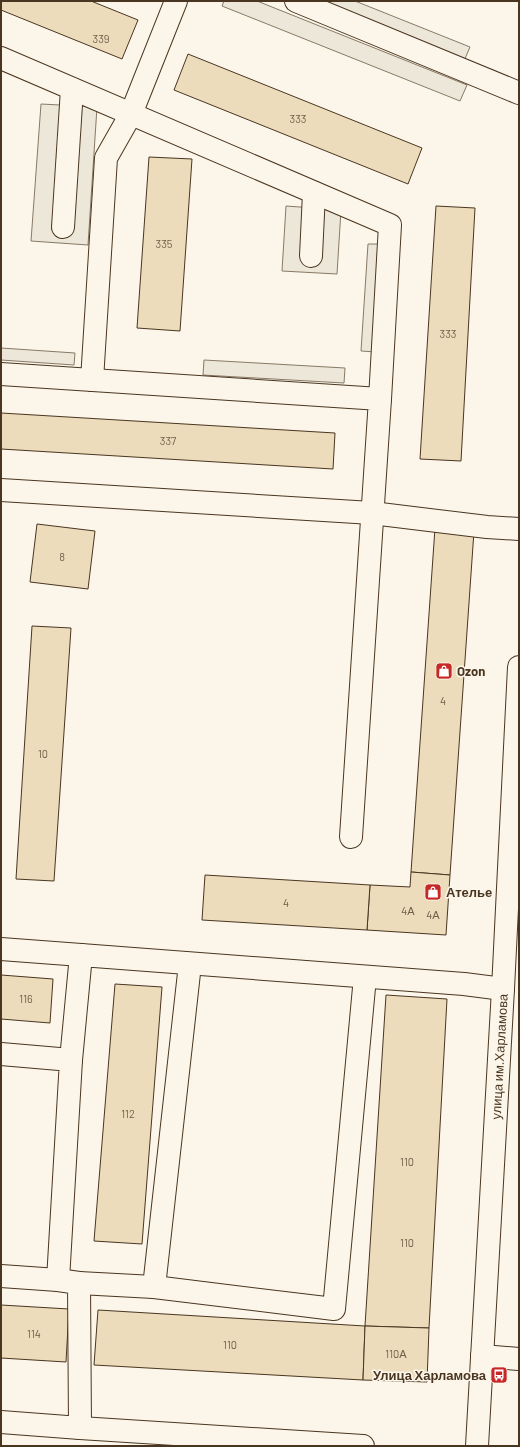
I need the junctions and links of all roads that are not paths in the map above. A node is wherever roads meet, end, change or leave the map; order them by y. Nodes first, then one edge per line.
1 (176, 1) edge
2 (296, 1) edge
3 (1, 58) edge
4 (72, 89) junction
5 (519, 93) edge
6 (131, 114) junction
7 (314, 193) junction
8 (63, 226) dead end
9 (311, 256) dead end
10 (1, 374) edge
11 (92, 380) junction
12 (380, 399) junction
13 (1, 490) edge
14 (372, 512) junction
15 (519, 529) edge
16 (519, 667) edge
17 (351, 837) dead end
18 (1, 949) edge
19 (81, 955) junction
20 (190, 964) junction
21 (365, 977) junction
22 (503, 989) junction
23 (1, 1054) edge
24 (71, 1060) junction
25 (1, 1276) edge
26 (69, 1282) junction
27 (154, 1287) junction
28 (482, 1356) junction
29 (519, 1359) edge
30 (1, 1422) edge
31 (80, 1428) junction
32 (363, 1446) edge
33 (477, 1446) edge

1 - 6 street
2 - 5 street
3 - 4 street
4 - 6 street
4 - 8 street
6 - 7 street
6 - 11 street
7 - 9 street
7 - 12 street
10 - 11 street
11 - 12 street
12 - 14 street
13 - 14 street
14 - 15 street
14 - 17 street
16 - 22 street, улица им.Харламова
18 - 19 street
19 - 20 street
19 - 24 street
20 - 21 street
20 - 27 street
21 - 22 street
21 - 27 street
22 - 28 street, улица им.Харламова
23 - 24 street
24 - 26 street
25 - 26 street
26 - 27 street
26 - 31 street
28 - 29 street
28 - 33 street, улица им.Харламова
30 - 31 street
31 - 32 street

